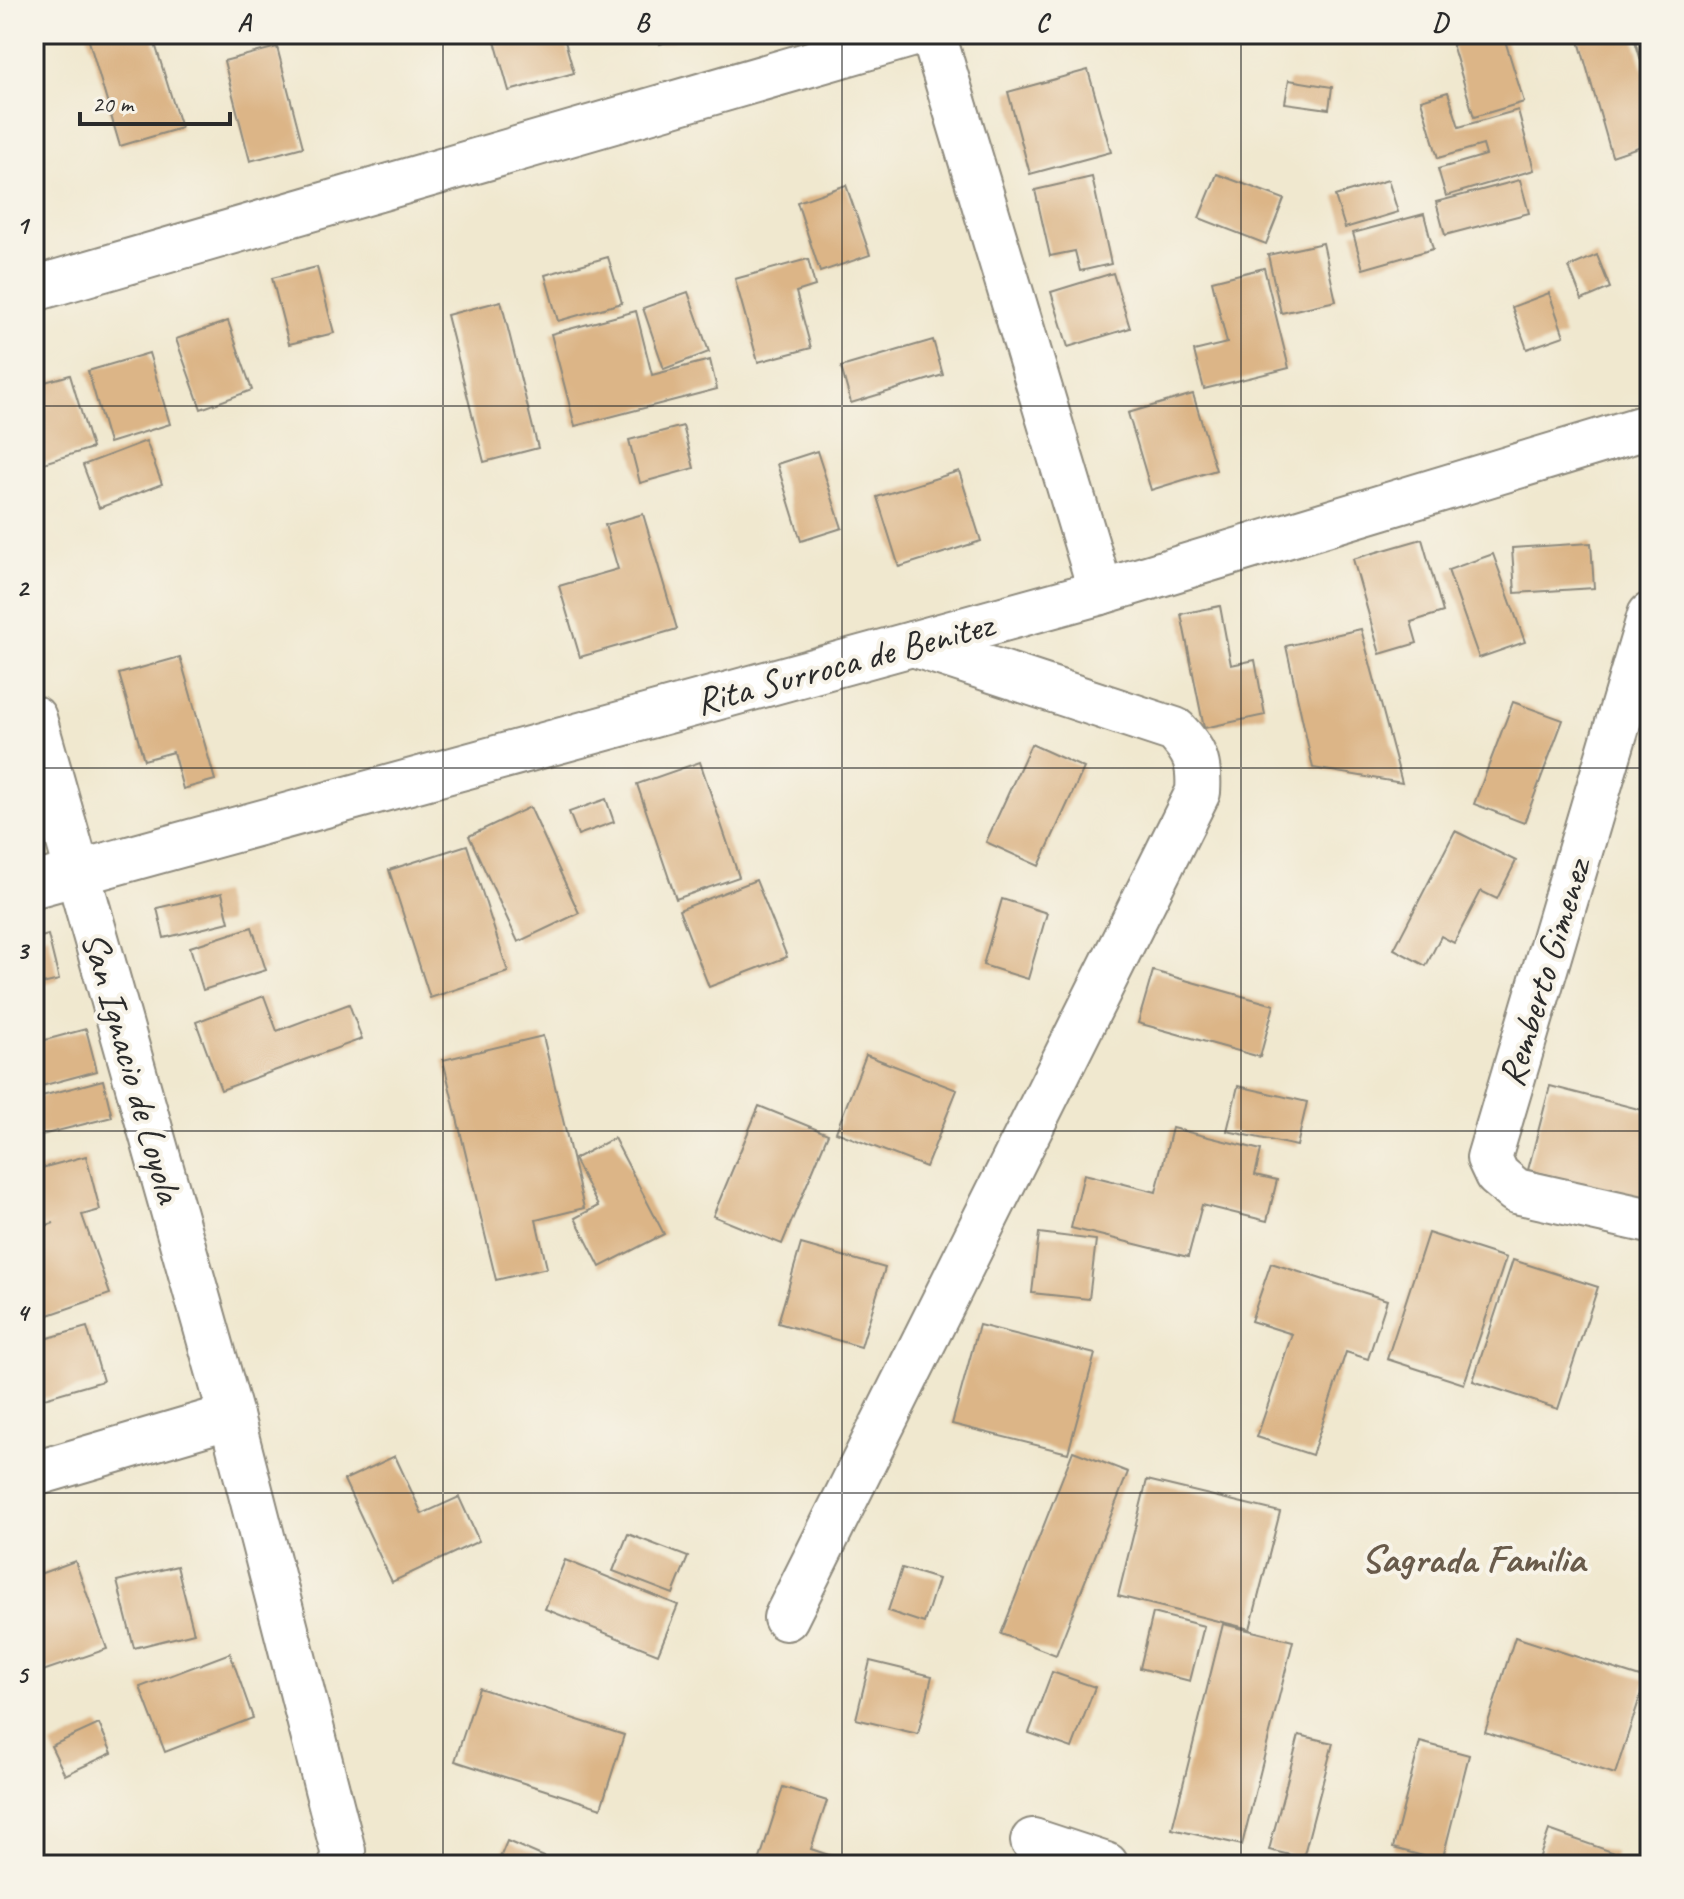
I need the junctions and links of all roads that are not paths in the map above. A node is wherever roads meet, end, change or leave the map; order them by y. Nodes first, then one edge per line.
1 (914, 34) edge
2 (933, 34) edge
3 (34, 289) edge
4 (1650, 426) edge
5 (1101, 592) junction
6 (1650, 615) edge
7 (913, 644) junction
8 (34, 718) edge
9 (77, 873) junction
10 (34, 885) edge
11 (1650, 1221) edge
12 (231, 1416) junction
13 (34, 1474) edge
14 (786, 1618) dead end
15 (1033, 1841) dead end
16 (342, 1865) edge
17 (1106, 1865) edge

1 - 3 street
2 - 5 street
4 - 5 street, Rita Surroca de Benitez
5 - 7 street, Rita Surroca de Benitez
6 - 11 street, Remberto Gimenez
7 - 9 street, Rita Surroca de Benitez
7 - 14 street
8 - 9 street, San Ignacio de Loyola
9 - 10 street, Rita Surroca de Benitez
9 - 12 street, San Ignacio de Loyola
12 - 13 street
12 - 16 street, San Ignacio de Loyola
15 - 17 street

